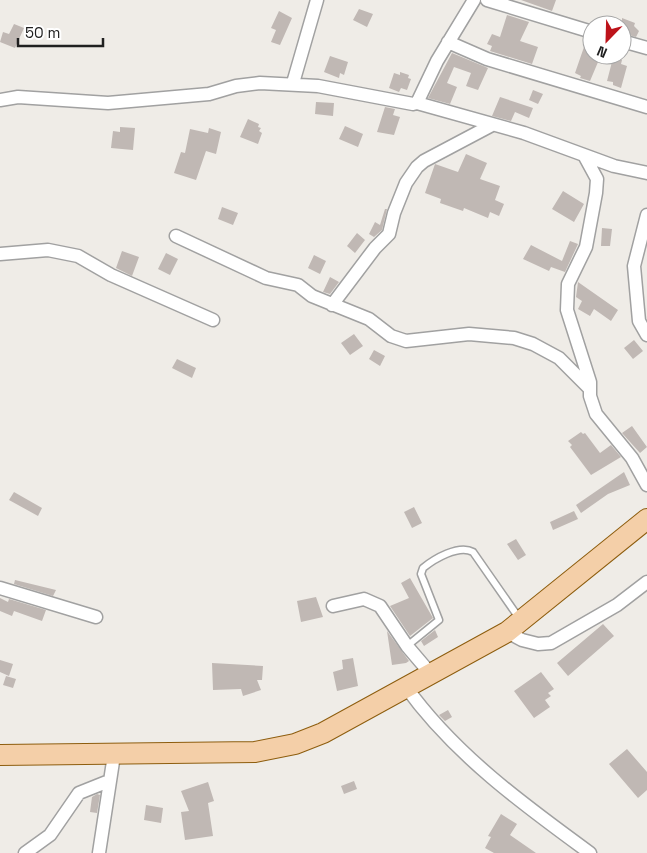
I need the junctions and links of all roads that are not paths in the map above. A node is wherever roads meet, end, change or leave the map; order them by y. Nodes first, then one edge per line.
1 (317, 0) edge
2 (474, 0) edge
3 (487, 0) edge
4 (582, 29) edge
5 (448, 42) junction
6 (632, 44) edge
7 (647, 48) edge
8 (293, 84) junction
9 (0, 100) edge
10 (417, 102) junction
11 (647, 108) edge
12 (492, 125) junction
13 (584, 157) junction
14 (647, 173) edge
15 (647, 215) edge
16 (176, 236) dead end
17 (0, 254) edge
18 (332, 305) junction
19 (213, 320) dead end
20 (647, 335) edge
21 (590, 389) junction
22 (647, 485) edge
23 (647, 519) edge
24 (647, 582) edge
25 (0, 588) edge
26 (333, 606) dead end
27 (96, 617) dead end
28 (513, 626) junction
29 (407, 646) junction
30 (430, 673) junction
31 (406, 687) junction
32 (0, 755) edge
33 (114, 755) junction
34 (109, 781) junction
35 (25, 853) edge
36 (99, 853) edge
37 (590, 853) edge

1 - 8 street
2 - 5 street
3 - 4 street
5 - 10 street
5 - 11 street
6 - 7 street
8 - 9 street
8 - 10 street
10 - 12 street
12 - 13 street
12 - 18 street
13 - 14 street
13 - 21 street
15 - 20 street
16 - 18 street
17 - 19 street
18 - 21 street
21 - 22 street
23 - 28 main road
24 - 28 street
25 - 27 street
26 - 29 street
28 - 29 lane
28 - 30 main road
29 - 30 street
30 - 31 main road
31 - 33 main road
31 - 37 street
32 - 33 main road
33 - 34 street
34 - 35 street
34 - 36 street

